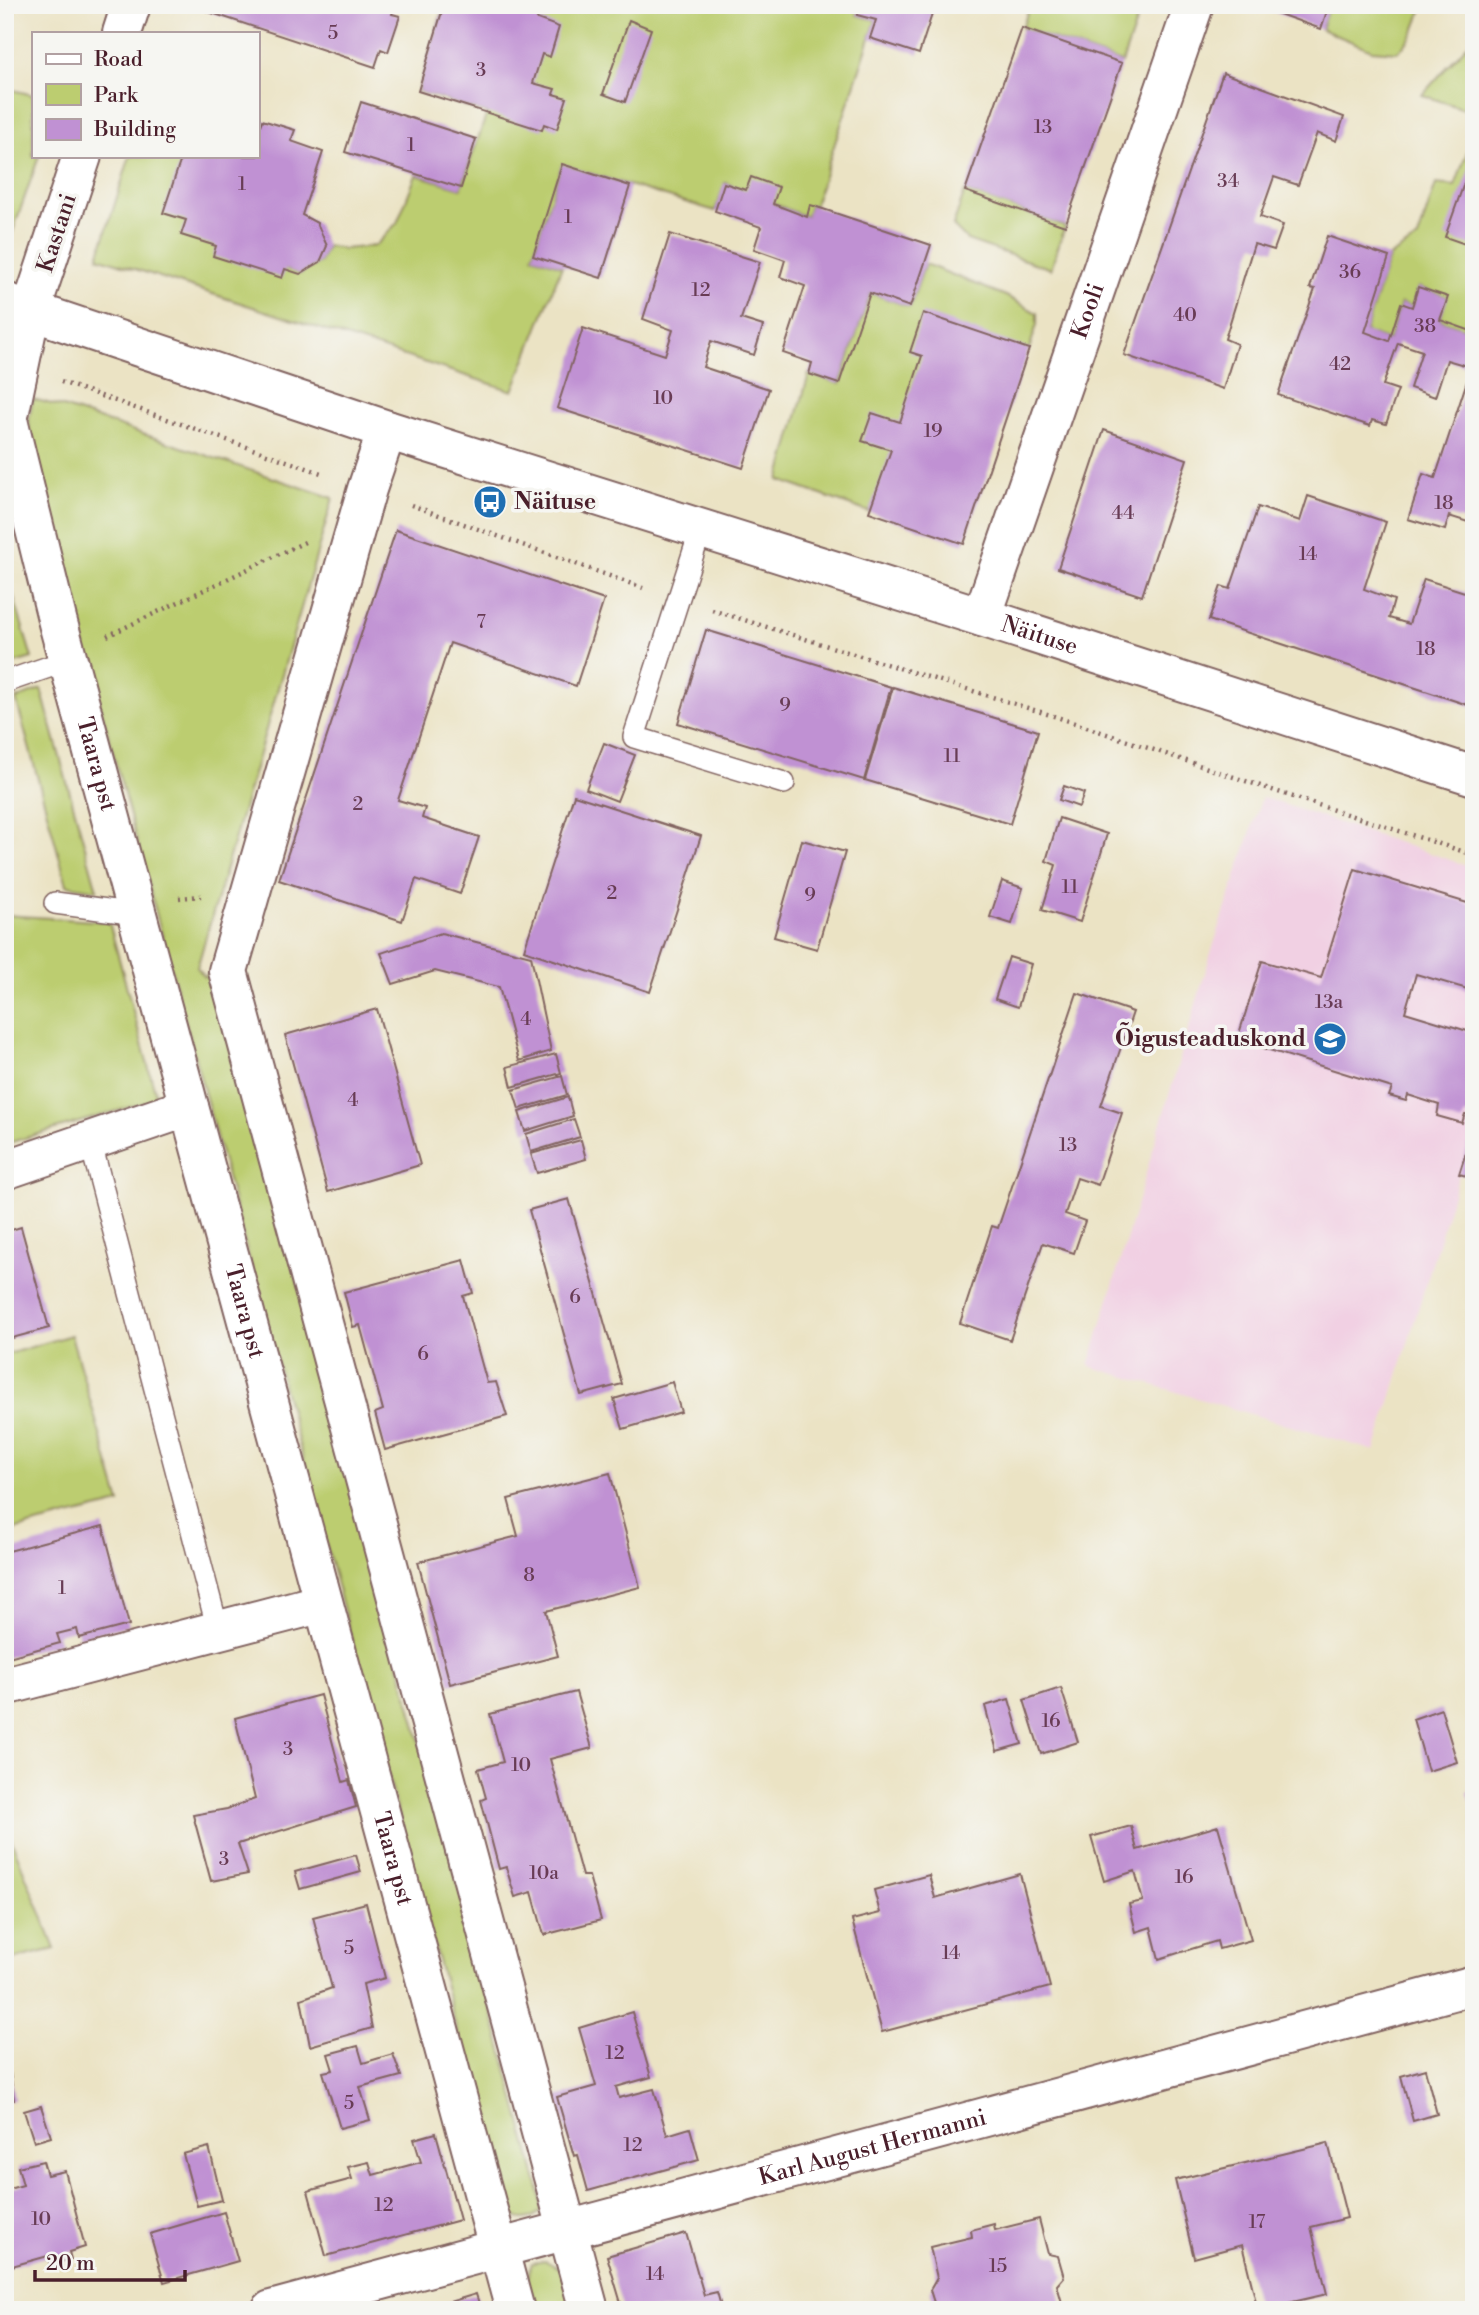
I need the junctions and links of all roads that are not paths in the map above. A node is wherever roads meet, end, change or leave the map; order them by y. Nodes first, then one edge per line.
1 (131, 5) edge
2 (1194, 5) edge
3 (122, 32) edge
4 (81, 158) edge
5 (18, 306) edge
6 (387, 430) junction
7 (701, 529) junction
8 (982, 617) junction
9 (69, 660) junction
10 (5, 682) edge
11 (1474, 776) edge
12 (784, 783) dead end
13 (55, 903) dead end
14 (137, 914) junction
15 (189, 1107) junction
16 (90, 1140) junction
17 (5, 1170) edge
18 (323, 1602) junction
19 (219, 1630) junction
20 (5, 1686) edge
21 (1474, 1985) edge
22 (567, 2229) junction
23 (498, 2249) junction
24 (271, 2310) edge
25 (514, 2310) edge
26 (589, 2310) edge

1 - 3 street
2 - 8 street, Kooli
4 - 5 street, Kastani
5 - 6 street, Näituse
5 - 9 street, Taara pst
6 - 7 street, Näituse
6 - 22 street
7 - 8 street, Näituse
7 - 12 lane
8 - 11 street, Näituse
9 - 10 lane
9 - 14 street, Taara pst
13 - 14 lane
14 - 15 street, Taara pst
15 - 16 street
15 - 18 street, Taara pst
16 - 17 street
16 - 19 lane
18 - 19 street
18 - 23 street, Taara pst
19 - 20 street
21 - 22 street, Karl August Hermanni
22 - 23 street, Karl August Hermanni
22 - 26 street
23 - 24 street, Karl August Hermanni
23 - 25 street, Taara pst

